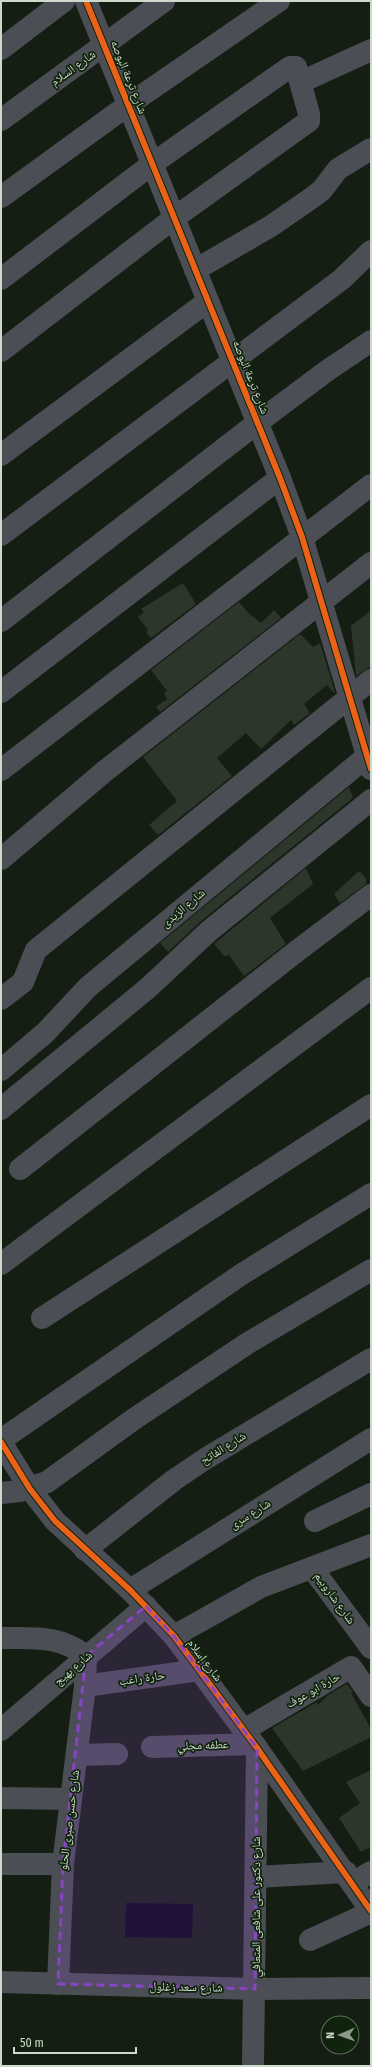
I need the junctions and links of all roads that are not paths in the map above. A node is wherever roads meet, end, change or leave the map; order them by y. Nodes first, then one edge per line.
1 (64, 1) edge
2 (86, 1) edge
3 (164, 1) edge
4 (279, 1) edge
5 (104, 46) junction
6 (1, 48) edge
7 (371, 50) edge
8 (301, 82) junction
9 (128, 105) junction
10 (1, 120) edge
11 (371, 149) edge
12 (152, 164) junction
13 (1, 197) edge
14 (174, 218) junction
15 (371, 251) edge
16 (195, 270) junction
17 (1, 279) edge
18 (208, 301) junction
19 (371, 340) edge
20 (1, 351) edge
21 (232, 361) junction
22 (257, 423) junction
23 (1, 455) edge
24 (280, 478) junction
25 (371, 485) edge
26 (1, 535) edge
27 (302, 537) junction
28 (371, 563) edge
29 (322, 600) junction
30 (1, 621) edge
31 (371, 680) edge
32 (1, 692) edge
33 (350, 696) junction
34 (370, 759) edge
35 (1, 770) edge
36 (371, 800) edge
37 (1, 859) edge
38 (371, 895) edge
39 (371, 988) edge
40 (1, 999) edge
41 (1, 1070) edge
42 (371, 1105) edge
43 (1, 1109) edge
44 (20, 1169) dead end
45 (371, 1194) edge
46 (1, 1264) edge
47 (371, 1270) edge
48 (42, 1318) dead end
49 (371, 1359) edge
50 (371, 1439) edge
51 (1, 1441) edge
52 (30, 1489) junction
53 (1, 1493) edge
54 (371, 1494) edge
55 (315, 1521) dead end
56 (371, 1545) edge
57 (85, 1550) junction
58 (312, 1568) junction
59 (130, 1590) junction
60 (146, 1606) junction
61 (174, 1636) junction
62 (1, 1638) edge
63 (371, 1648) edge
64 (86, 1656) junction
65 (199, 1670) junction
66 (85, 1686) junction
67 (371, 1696) edge
68 (1, 1730) edge
69 (251, 1740) junction
70 (152, 1747) dead end
71 (117, 1754) dead end
72 (77, 1755) junction
73 (1, 1798) edge
74 (71, 1799) junction
75 (1, 1864) edge
76 (63, 1864) junction
77 (357, 1876) edge
78 (256, 1877) junction
79 (371, 1911) edge
80 (310, 1940) dead end
81 (1, 1982) edge
82 (58, 1984) junction
83 (371, 1988) edge
84 (255, 1989) junction
85 (253, 2066) edge

1 - 6 street
2 - 5 street, شارع ترعة البوصه
3 - 5 street, شارع السلام
4 - 9 street
5 - 9 street, شارع ترعة البوصه
5 - 10 street, شارع السلام
7 - 8 street
8 - 12 street
8 - 14 street
9 - 12 street, شارع ترعة البوصه
9 - 13 street
11 - 16 street
12 - 14 street, شارع ترعة البوصه
12 - 17 street
14 - 16 street, شارع ترعة البوصه
14 - 20 street
15 - 21 street
16 - 18 street, شارع ترعة البوصه
18 - 21 street, شارع ترعة البوصه
18 - 23 street
19 - 22 street
21 - 22 street, شارع ترعة البوصه
21 - 26 street
22 - 24 street, شارع ترعة البوصه
22 - 30 street
24 - 27 street, شارع ترعة البوصه
24 - 32 street
25 - 27 street
27 - 29 street, شارع ترعة البوصه
27 - 35 street
28 - 29 street
29 - 33 street, شارع ترعة البوصه
29 - 37 street
31 - 33 street
33 - 34 street, شارع ترعة البوصه
33 - 40 street
34 - 41 street, شارع الزيدى
36 - 43 street
38 - 44 street
39 - 46 street
42 - 48 street
45 - 51 street
47 - 52 street
49 - 57 street, شارع الفاتح
50 - 59 street, شارع سرى
51 - 52 street, شارع إسلام
52 - 53 street
52 - 57 street, شارع إسلام
54 - 55 street
56 - 58 street
57 - 59 street, شارع إسلام
58 - 61 street
58 - 63 street, شارع شاروبيم
59 - 60 street, شارع إسلام
60 - 61 street, شارع إسلام
60 - 64 street, شارع بهيج
61 - 65 street, شارع إسلام
62 - 64 street
64 - 66 street, شارع حسن صبرى الحلو
64 - 68 street, شارع بهيج
65 - 66 street, حارة راغب
65 - 69 street, شارع إسلام
66 - 72 street, شارع حسن صبرى الحلو
67 - 69 street, حارة ابو عوف
69 - 70 street, عطفه مجلي
69 - 77 street, شارع إسلام
69 - 78 street, شارع دكتور على شافعى المتعافي
71 - 72 street
72 - 74 street, شارع حسن صبرى الحلو
73 - 74 street
74 - 76 street, شارع حسن صبرى الحلو
75 - 76 street
76 - 82 street, شارع حسن صبرى الحلو
77 - 78 street
77 - 79 street, شارع إسلام
78 - 84 street, شارع دكتور على شافعى المتعافي
79 - 80 street
81 - 82 street, شارع سعد زغلول
82 - 84 street, شارع سعد زغلول
83 - 84 street, شارع سعد زغلول
84 - 85 street, شارع دكتور على شافعى المتعافي

